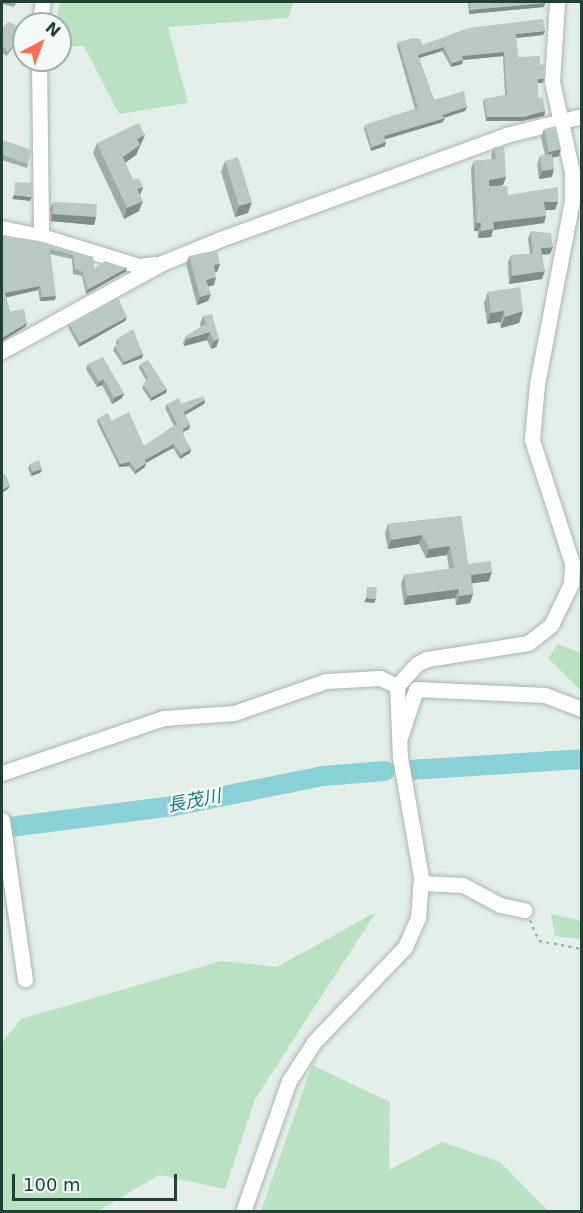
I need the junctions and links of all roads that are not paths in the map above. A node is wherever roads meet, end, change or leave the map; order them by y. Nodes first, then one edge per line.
1 (557, 2) edge
2 (39, 72) edge
3 (582, 116) edge
4 (562, 123) junction
5 (2, 228) edge
6 (41, 236) junction
7 (162, 263) junction
8 (2, 351) edge
9 (397, 686) junction
10 (582, 709) edge
11 (400, 738) junction
12 (2, 773) edge
13 (2, 824) edge
14 (421, 883) junction
15 (525, 910) road end
16 (25, 979) dead end
17 (243, 1212) edge

1 - 4 street
2 - 6 street
3 - 4 street
4 - 7 street
4 - 9 street
5 - 6 street
6 - 7 street
7 - 8 street
9 - 11 street
9 - 12 street
10 - 11 street
11 - 14 street
13 - 16 street
14 - 15 street
14 - 17 street

